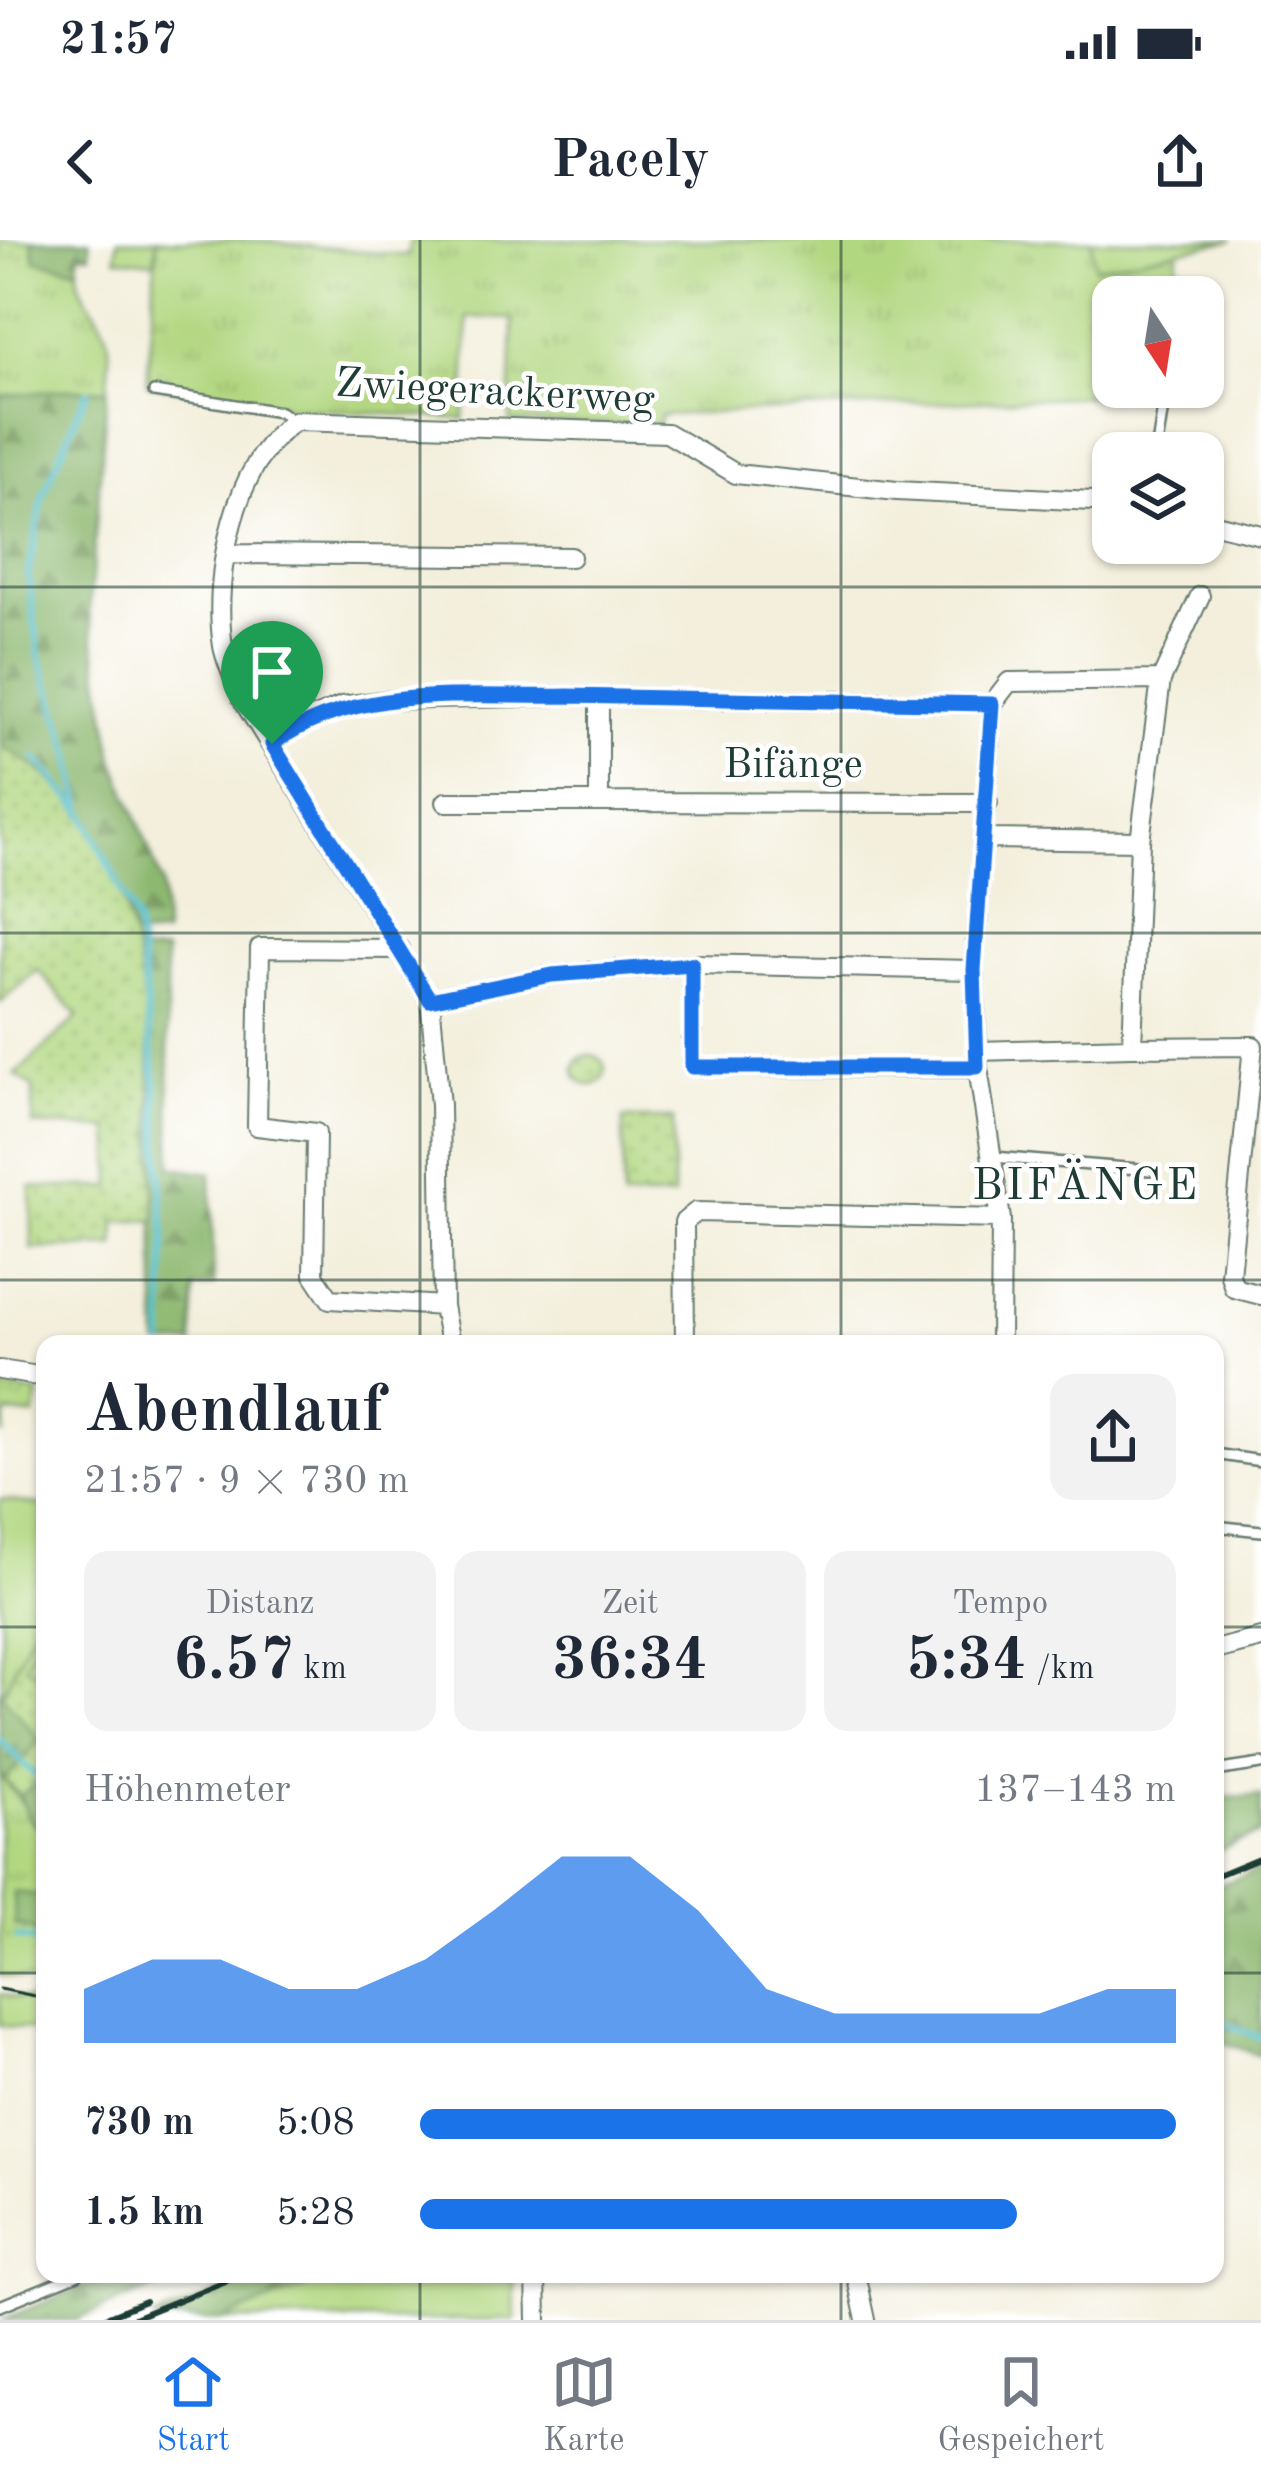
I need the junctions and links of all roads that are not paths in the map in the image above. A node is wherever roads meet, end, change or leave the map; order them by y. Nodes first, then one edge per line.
1 (154, 392) dead end
2 (295, 421) junction
3 (1092, 501) edge
4 (1224, 526) edge
5 (1261, 535) edge
6 (228, 554) junction
7 (571, 557) dead end
8 (1200, 596) dead end
9 (1161, 680) junction
10 (599, 698) junction
11 (992, 704) junction
12 (272, 744) junction
13 (446, 802) dead end
14 (599, 802) junction
15 (988, 802) junction
16 (984, 839) junction
17 (1140, 841) junction
18 (400, 949) junction
19 (692, 964) junction
20 (974, 970) junction
21 (430, 1000) junction
22 (1132, 1047) junction
23 (977, 1059) junction
24 (992, 1157) junction
25 (1150, 1170) dead end
26 (1001, 1219) junction
27 (1261, 1295) edge
28 (442, 1306) junction
29 (448, 1335) edge
30 (685, 1335) edge
31 (1000, 1335) edge
32 (0, 1370) edge
33 (36, 1376) edge
34 (1224, 1455) edge
35 (1261, 1461) edge
36 (1224, 1527) edge
37 (1261, 1532) edge
38 (1261, 1638) edge
39 (1224, 1647) edge
40 (1261, 1764) edge
41 (1224, 1770) edge
42 (56, 2283) edge
43 (536, 2283) edge
44 (858, 2283) edge
45 (0, 2306) edge
46 (537, 2320) edge
47 (866, 2320) edge

1 - 2 lane, Zwiegerackerweg
2 - 3 street, Zwiegerackerweg
2 - 6 street
4 - 5 street
6 - 7 street
6 - 12 street
8 - 9 street
9 - 11 street, Bifänge
9 - 17 street
10 - 11 street, Bifänge
10 - 12 street, Bifänge
10 - 14 street
11 - 15 street
12 - 18 street
13 - 14 street, Bifänge
14 - 15 street, Bifänge
15 - 16 street
16 - 17 street
16 - 20 street
17 - 22 street
18 - 21 street
18 - 28 street
19 - 20 street
19 - 21 street
19 - 23 street
20 - 23 street
21 - 28 street
22 - 23 street
22 - 27 street
23 - 24 street
24 - 25 lane
24 - 26 street
26 - 30 street
26 - 31 street
28 - 29 street
32 - 33 street
34 - 35 lane
36 - 37 lane
38 - 39 street
40 - 41 lane
42 - 45 lane
43 - 46 street
44 - 47 street

